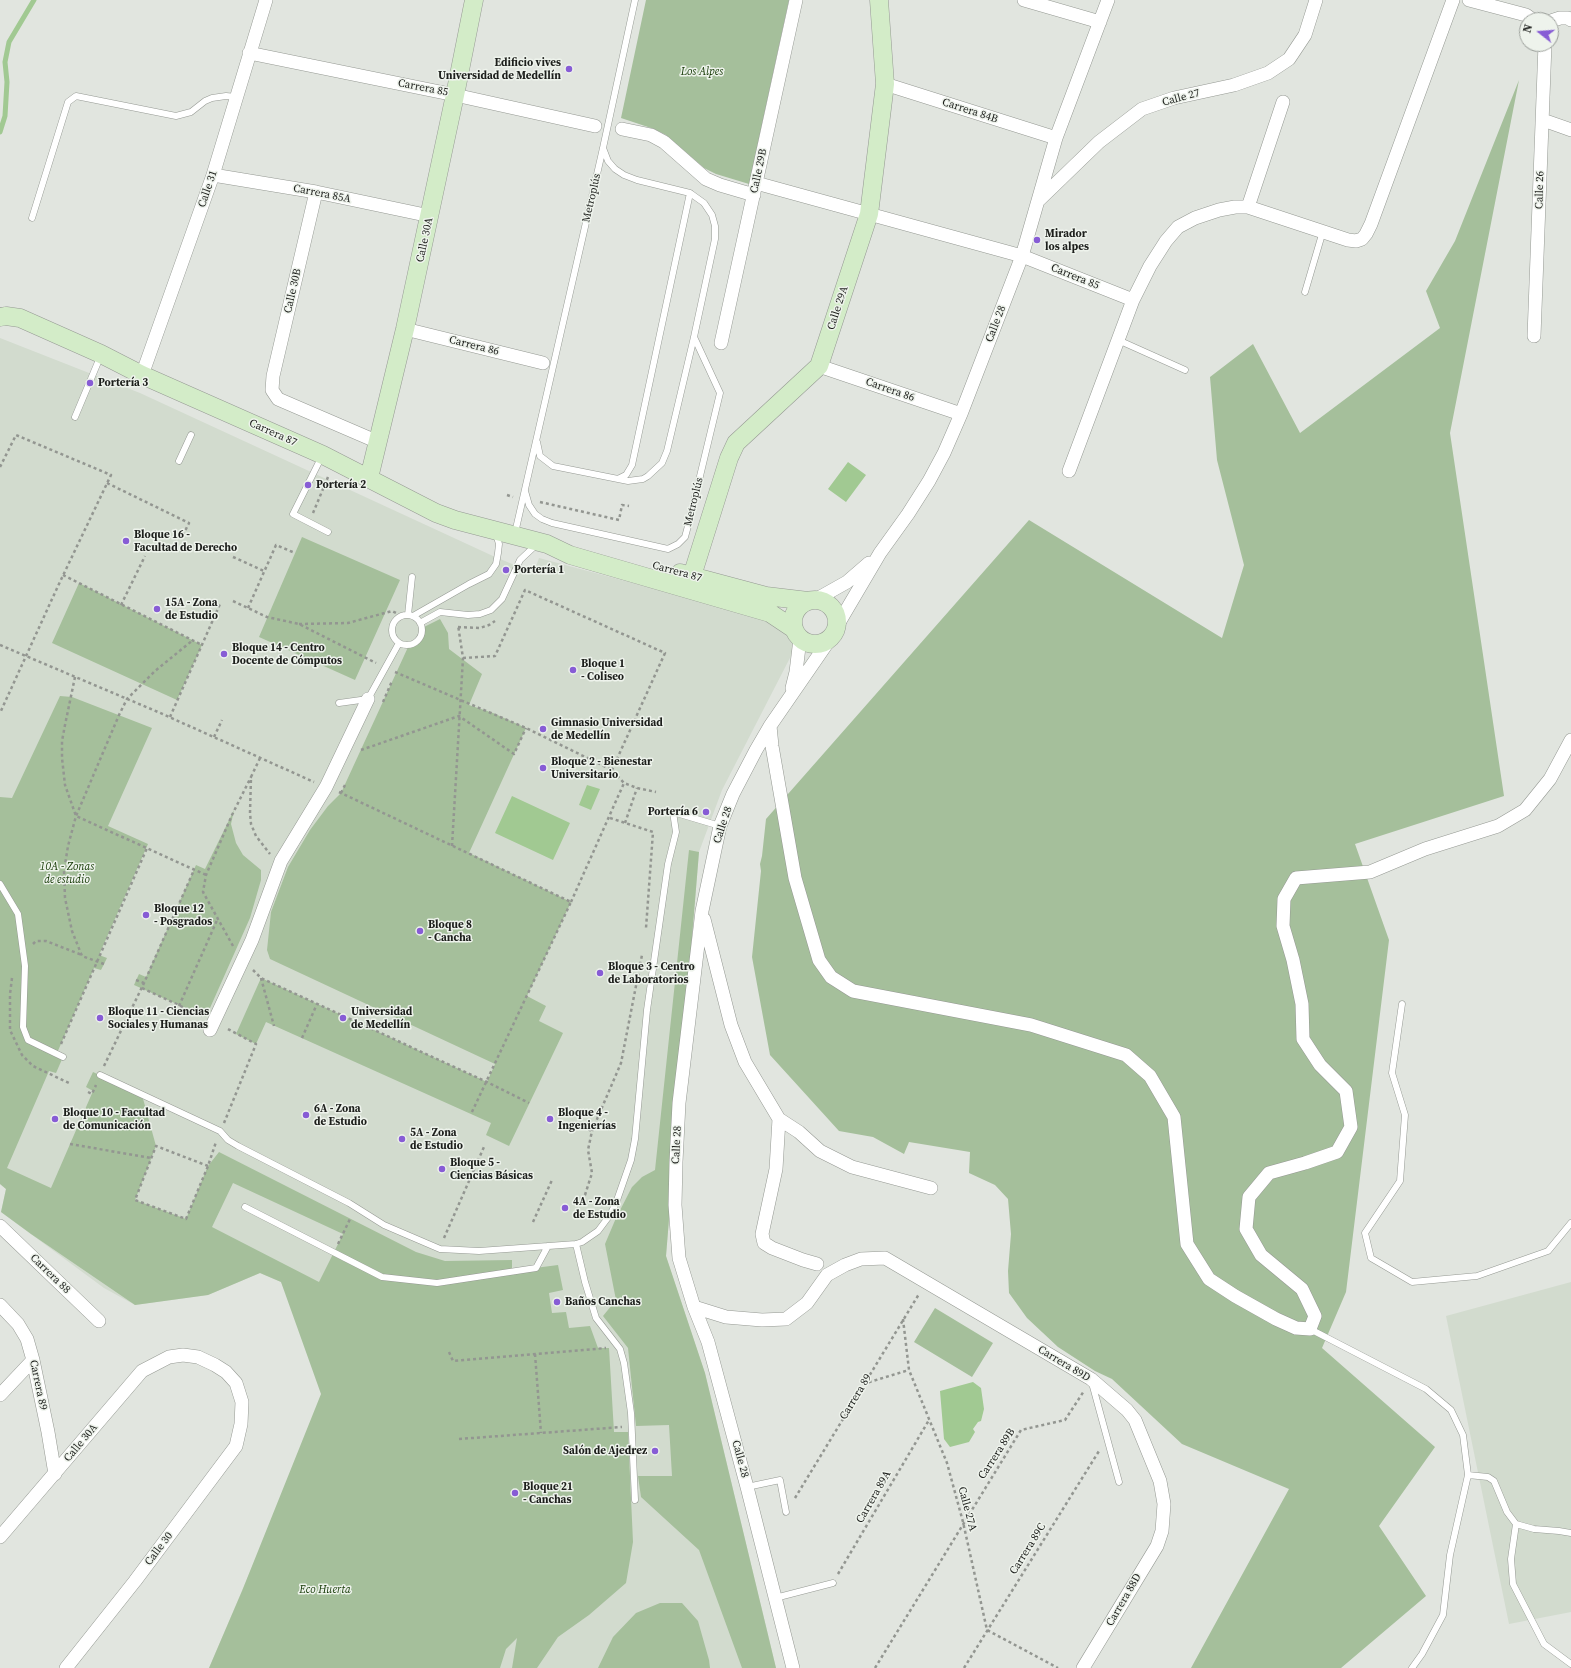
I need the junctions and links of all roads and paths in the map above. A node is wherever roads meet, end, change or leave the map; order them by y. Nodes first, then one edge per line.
1 (266, 0) edge
2 (474, 0) edge
3 (635, 0) edge
4 (796, 0) edge
5 (879, 0) edge
6 (1024, 0) edge
7 (1108, 0) edge
8 (1316, 0) edge
9 (1453, 0) edge
10 (1469, 0) edge
11 (1509, 5) edge
12 (1521, 12) edge
13 (1559, 18) edge
14 (1571, 20) edge
15 (1100, 22) junction
16 (1545, 52) edge
17 (249, 53) junction
18 (885, 84) junction
19 (456, 95) junction
20 (236, 97) junction
21 (1283, 102) dead end
22 (1543, 120) junction
23 (595, 126) dead end
24 (622, 129) dead end
25 (1571, 130) edge
26 (1056, 138) junction
27 (603, 148) junction
28 (213, 175) junction
29 (755, 189) junction
30 (316, 192) junction
31 (690, 193) junction
32 (1037, 202) junction
33 (1248, 207) junction
34 (869, 214) junction
35 (430, 216) junction
36 (32, 218) dead end
37 (1323, 232) junction
38 (1022, 256) junction
39 (1305, 292) dead end
40 (1133, 300) junction
41 (0, 317) edge
42 (405, 329) junction
43 (1534, 336) dead end
44 (694, 337) junction
45 (1118, 340) junction
46 (721, 342) dead end
47 (101, 354) junction
48 (543, 363) dead end
49 (819, 366) junction
50 (1185, 370) dead end
51 (142, 375) junction
52 (961, 414) junction
53 (75, 416) dead end
54 (191, 435) dead end
55 (537, 435) junction
56 (378, 442) junction
57 (329, 458) junction
58 (179, 461) dead end
59 (0, 468) edge
60 (1070, 471) dead end
61 (369, 478) junction
62 (618, 479) junction
63 (107, 483) junction
64 (524, 490) junction
65 (556, 506) dead end
66 (629, 506) dead end
67 (309, 522) junction
68 (494, 530) junction
69 (328, 532) dead end
70 (514, 535) junction
71 (182, 537) dead end
72 (544, 543) junction
73 (295, 553) dead end
74 (880, 553) junction
75 (145, 556) dead end
76 (233, 557) dead end
77 (264, 571) junction
78 (63, 576) junction
79 (692, 576) junction
80 (412, 577) dead end
81 (233, 601) dead end
82 (811, 601) junction
83 (220, 604) dead end
84 (121, 605) junction
85 (248, 608) junction
86 (456, 614) junction
87 (411, 615) junction
88 (299, 624) junction
89 (421, 625) junction
90 (834, 633) junction
91 (797, 634) junction
92 (193, 640) junction
93 (399, 643) junction
94 (0, 645) edge
95 (202, 645) junction
96 (409, 645) junction
97 (26, 656) junction
98 (463, 658) junction
99 (386, 668) junction
100 (396, 673) dead end
101 (75, 677) junction
102 (393, 680) dead end
103 (128, 699) junction
104 (368, 699) junction
105 (788, 699) junction
106 (460, 701) junction
107 (339, 703) dead end
108 (380, 708) dead end
109 (0, 713) edge
110 (459, 716) junction
111 (170, 717) junction
112 (222, 720) dead end
113 (770, 726) junction
114 (526, 728) junction
115 (214, 737) junction
116 (1571, 740) edge
117 (364, 743) dead end
118 (260, 758) junction
119 (612, 770) junction
120 (252, 777) junction
121 (624, 783) junction
122 (326, 787) junction
123 (637, 788) junction
124 (656, 792) dead end
125 (341, 793) dead end
126 (76, 816) junction
127 (610, 818) junction
128 (625, 823) junction
129 (720, 826) junction
130 (452, 846) junction
131 (147, 848) junction
132 (170, 859) junction
133 (281, 861) junction
134 (168, 864) dead end
135 (194, 870) junction
136 (206, 875) junction
137 (0, 884) edge
138 (571, 902) junction
139 (702, 911) junction
140 (218, 918) junction
141 (646, 931) dead end
142 (643, 949) dead end
143 (23, 954) junction
144 (82, 956) junction
145 (240, 956) junction
146 (97, 962) junction
147 (104, 964) dead end
148 (261, 978) junction
149 (136, 980) dead end
150 (144, 983) junction
151 (318, 1004) junction
152 (1402, 1004) dead end
153 (180, 1006) dead end
154 (274, 1026) dead end
155 (210, 1030) dead end
156 (302, 1038) dead end
157 (256, 1044) dead end
158 (55, 1054) junction
159 (63, 1057) dead end
160 (100, 1075) junction
161 (487, 1082) junction
162 (88, 1092) dead end
163 (529, 1103) dead end
164 (471, 1114) dead end
165 (779, 1118) junction
166 (578, 1125) dead end
167 (220, 1131) junction
168 (592, 1131) junction
169 (70, 1144) dead end
170 (484, 1147) dead end
171 (151, 1158) dead end
172 (208, 1166) junction
173 (552, 1180) dead end
174 (931, 1188) dead end
175 (576, 1203) dead end
176 (245, 1207) dead end
177 (350, 1218) dead end
178 (533, 1222) dead end
179 (1571, 1223) edge
180 (0, 1226) edge
181 (444, 1239) dead end
182 (576, 1244) junction
183 (548, 1246) junction
184 (334, 1253) junction
185 (817, 1264) dead end
186 (926, 1283) junction
187 (0, 1305) edge
188 (694, 1307) junction
189 (903, 1318) junction
190 (99, 1321) dead end
191 (1310, 1329) junction
192 (609, 1348) dead end
193 (448, 1352) dead end
194 (535, 1354) junction
195 (169, 1357) joint
196 (33, 1360) junction
197 (909, 1370) junction
198 (1091, 1379) junction
199 (863, 1384) junction
200 (0, 1395) edge
201 (929, 1420) junction
202 (631, 1426) junction
203 (541, 1433) junction
204 (459, 1439) dead end
205 (1107, 1439) junction
206 (55, 1474) junction
207 (1468, 1474) junction
208 (1119, 1482) dead end
209 (747, 1488) junction
210 (635, 1500) dead end
211 (786, 1512) joint
212 (963, 1522) junction
213 (1516, 1524) junction
214 (1162, 1531) joint
215 (1571, 1534) edge
216 (0, 1537) edge
217 (833, 1583) joint
218 (775, 1598) junction
219 (987, 1630) junction
220 (1571, 1664) edge
221 (66, 1668) edge
222 (793, 1668) edge
223 (875, 1668) edge
224 (964, 1668) edge
225 (1058, 1668) edge
226 (1084, 1668) edge
227 (1412, 1668) edge

1 - 17 street, Calle 31
2 - 19 street, Calle 30A
3 - 27 lane, Metroplús
4 - 29 street, Calle 29B
5 - 18 street, Calle 29A
6 - 15 street
7 - 15 street, Calle 28
8 - 32 street, Calle 27
9 - 37 street
10 - 11 street
11 - 12 street
13 - 14 street
15 - 26 street, Calle 28
16 - 22 street, Calle 26
17 - 19 street, Carrera 85
17 - 20 street, Calle 31
18 - 26 street, Carrera 84B
18 - 34 street, Calle 29A
19 - 23 street, Carrera 85
19 - 35 street, Calle 30A
20 - 28 street, Calle 31
20 - 36 lane
21 - 33 street
22 - 25 street
22 - 43 street, Calle 26
24 - 29 street, Carrera 85
26 - 32 street, Calle 28
27 - 31 lane, Metroplús
27 - 55 lane, Metroplús
28 - 30 street, Carrera 85A
28 - 51 street, Calle 31
29 - 34 street, Carrera 85
29 - 46 street, Calle 29B
30 - 35 street, Carrera 85A
30 - 56 street, Calle 30B
31 - 44 lane, Metroplús
31 - 62 lane
32 - 38 street, Calle 28
33 - 37 street
33 - 40 street
34 - 38 street, Carrera 85
34 - 49 street, Calle 29A
35 - 42 street, Calle 30A
37 - 39 lane
38 - 40 street, Carrera 85
38 - 52 street, Calle 28
40 - 45 street
41 - 47 street, Carrera 87
42 - 48 street, Carrera 86
42 - 56 street, Calle 30A
44 - 62 lane, Metroplús
44 - 64 lane, Metroplús
45 - 50 lane
45 - 60 street
47 - 51 street, Carrera 87
47 - 53 lane
49 - 52 street, Carrera 86
49 - 79 street, Calle 29A
51 - 57 street, Carrera 87
52 - 74 street, Calle 28
54 - 58 lane
55 - 62 lane, Metroplús
55 - 64 lane, Metroplús
56 - 61 street, Calle 30A
57 - 61 street, Carrera 87
57 - 67 path
57 - 67 lane
59 - 63 path
61 - 68 street, Carrera 87
63 - 71 path
63 - 78 path
64 - 70 lane, Metroplús
65 - 66 path
67 - 69 lane
68 - 70 street, Carrera 87
68 - 87 lane
70 - 72 street, Carrera 87
72 - 79 street, Carrera 87
72 - 86 lane
72 - 91 street, Carrera 87
73 - 77 path
74 - 82 street
74 - 90 street, Calle 28
75 - 84 path
76 - 77 path
77 - 85 path
78 - 84 path
78 - 97 path
79 - 82 street, Carrera 87
80 - 87 lane
81 - 85 path
82 - 90 street
82 - 91 street
83 - 95 path
84 - 92 path
85 - 88 path
86 - 89 lane
86 - 98 path
87 - 89 lane
87 - 93 lane
88 - 89 path
88 - 99 path
89 - 96 lane
90 - 91 street
90 - 105 street, Calle 28
91 - 105 street
92 - 95 path
92 - 103 path
93 - 96 lane
93 - 99 lane
94 - 97 path
95 - 111 path
96 - 100 path
97 - 101 path
97 - 109 path
98 - 106 path
98 - 119 path
99 - 104 lane
99 - 106 path
101 - 103 path
101 - 126 path
102 - 108 path
103 - 111 path
103 - 126 path
104 - 107 lane
104 - 122 street
105 - 113 street, Calle 28
106 - 110 path
106 - 114 path
110 - 114 path
110 - 117 path
110 - 130 path
111 - 115 path
112 - 115 path
113 - 129 street, Calle 28
113 - 191 street
114 - 119 path
115 - 118 path
116 - 191 street
118 - 120 path
118 - 122 path
119 - 121 path
120 - 133 path
120 - 136 path
121 - 123 path
121 - 127 path
122 - 133 street
123 - 124 path
123 - 128 path
125 - 130 path
126 - 131 path
126 - 144 path
127 - 128 path
127 - 138 path
128 - 141 path
129 - 139 street, Calle 28
129 - 182 lane
130 - 138 path
131 - 132 path
131 - 146 path
132 - 134 path
132 - 135 path
133 - 145 street
135 - 136 path
135 - 150 path
136 - 140 path
137 - 143 lane
138 - 161 path
139 - 165 street
139 - 188 street, Calle 28
140 - 145 path
140 - 153 path
142 - 168 path
143 - 144 path
143 - 158 lane
144 - 146 path
145 - 148 path
145 - 155 street
146 - 147 path
146 - 158 path
148 - 151 path
148 - 154 path
149 - 150 path
150 - 160 path
151 - 156 path
151 - 161 path
152 - 179 lane
157 - 167 path
158 - 159 lane
160 - 162 path
160 - 167 lane
161 - 163 path
161 - 164 path
165 - 174 street
165 - 185 street
166 - 168 path
167 - 172 path
167 - 183 lane
168 - 175 path
169 - 171 path
170 - 181 path
172 - 172 path
173 - 178 path
176 - 184 lane
177 - 184 path
180 - 190 street, Carrera 88
182 - 183 lane
182 - 202 lane
183 - 184 lane
186 - 188 street, Carrera 89D
186 - 189 path, Carrera 89
186 - 198 street, Carrera 89D
187 - 196 street, Carrera 89
188 - 209 street, Calle 28
189 - 197 path, Calle 27A
189 - 199 path, Carrera 89
191 - 207 lane
192 - 194 path
193 - 194 path
194 - 203 path
195 - 206 street, Calle 30A
195 - 221 street, Calle 30
196 - 200 street
196 - 206 street, Carrera 89
197 - 199 path
197 - 201 path, Calle 27A
198 - 205 lane
198 - 212 path, Carrera 89B
198 - 214 street, Carrera 89D
199 - 211 path, Carrera 89
201 - 212 path, Calle 27A
201 - 217 path, Carrera 89A
202 - 203 path
202 - 210 lane
203 - 204 path
205 - 208 lane
205 - 219 path, Carrera 89C
206 - 216 street, Calle 30A
207 - 213 lane
207 - 227 lane
209 - 211 lane
209 - 218 street, Calle 28
212 - 219 path, Calle 27A
212 - 223 path, Carrera 89B
213 - 215 lane
213 - 220 lane
214 - 226 street, Carrera 88D
217 - 218 lane
218 - 222 street, Calle 28
219 - 224 path, Carrera 89C
219 - 225 path

